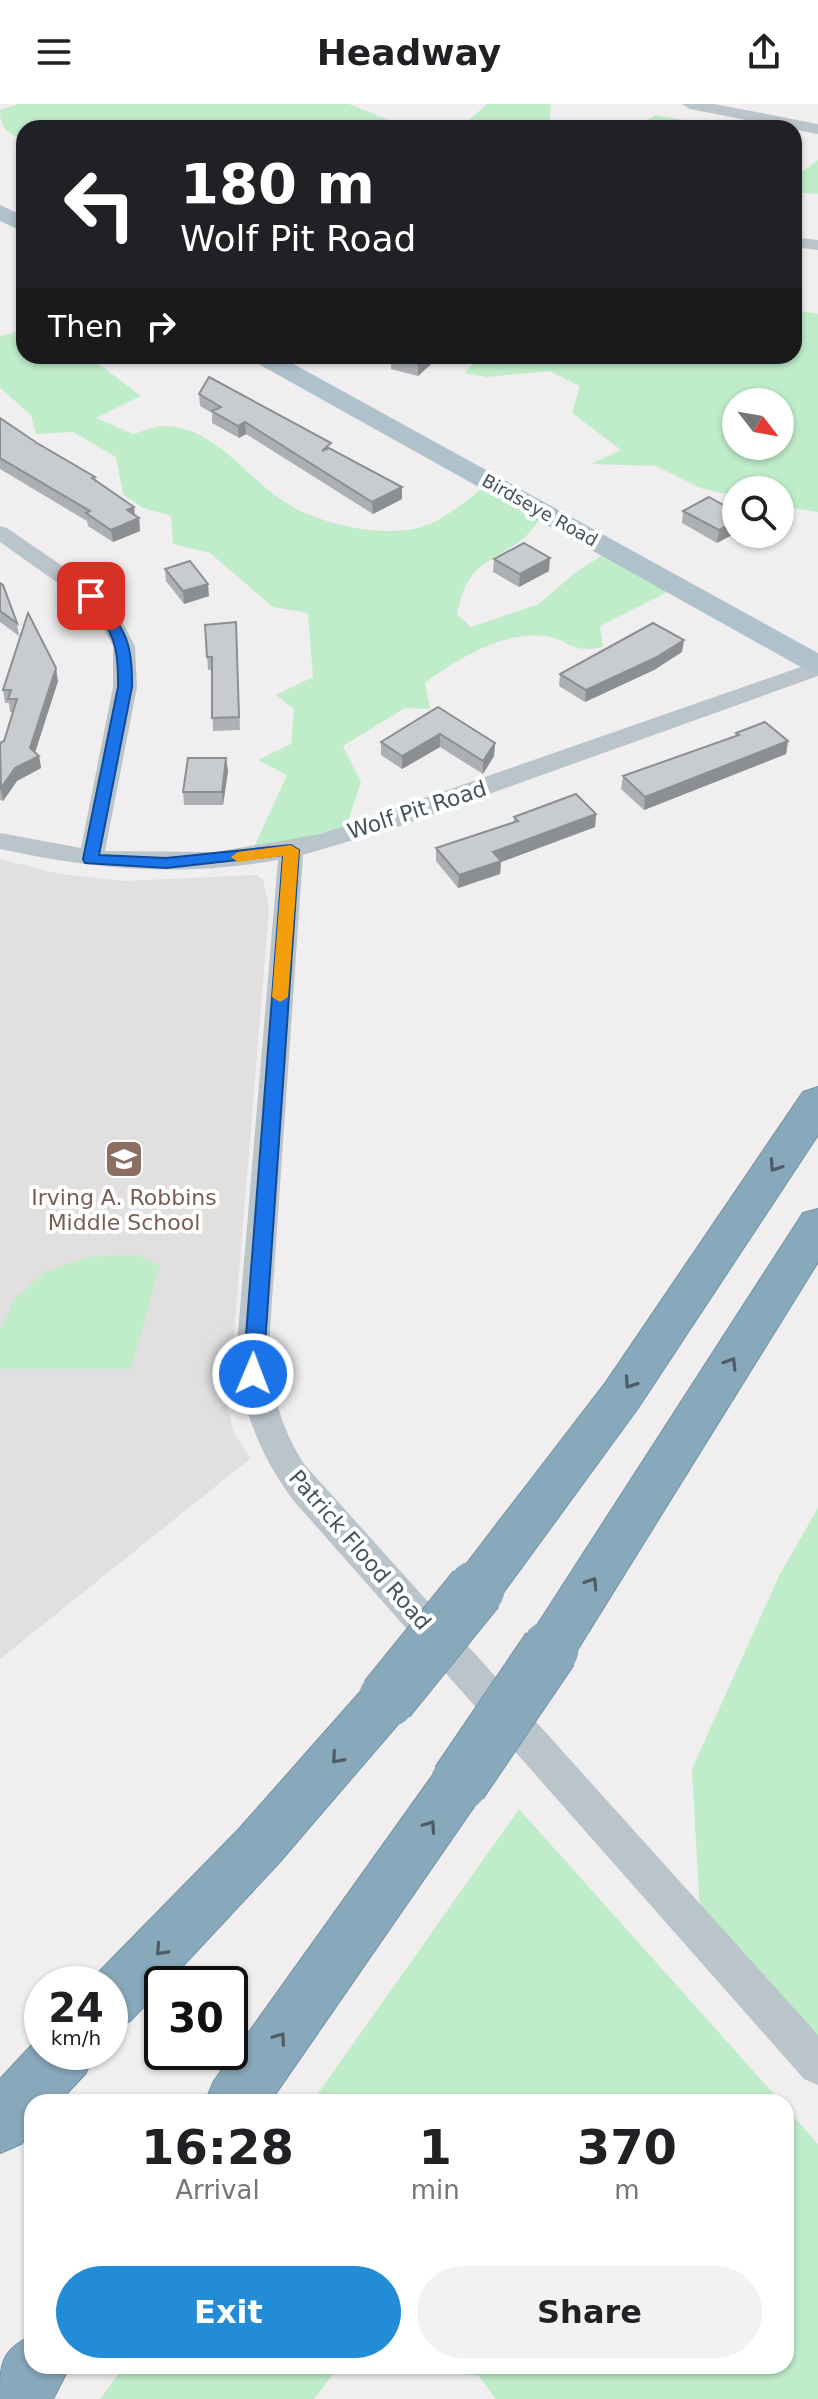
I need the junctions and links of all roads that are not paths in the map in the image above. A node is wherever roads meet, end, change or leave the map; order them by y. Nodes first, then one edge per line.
1 (690, 104) edge
2 (772, 120) edge
3 (288, 364) edge
4 (0, 532) edge
5 (818, 666) edge
6 (0, 841) edge
7 (291, 850) junction
8 (91, 859) junction
9 (818, 1102) edge
10 (818, 1225) edge
11 (128, 1982) edge
12 (818, 2065) edge
13 (26, 2070) edge
14 (49, 2070) edge
15 (0, 2092) edge
16 (27, 2094) edge
17 (241, 2094) edge
18 (24, 2097) edge
19 (0, 2123) edge
20 (32, 2374) edge
21 (13, 2399) edge

1 - 2 street
3 - 5 main road, Birdseye Road
4 - 8 street
5 - 7 street, Wolf Pit Road
6 - 8 street, Wolf Pit Road
7 - 8 street, Wolf Pit Road
7 - 12 street, Patrick Flood Road
9 -> 11 highway, bridge
17 -> 10 highway, bridge
13 - 15 highway
14 - 16 highway
18 - 19 highway
20 - 21 highway

